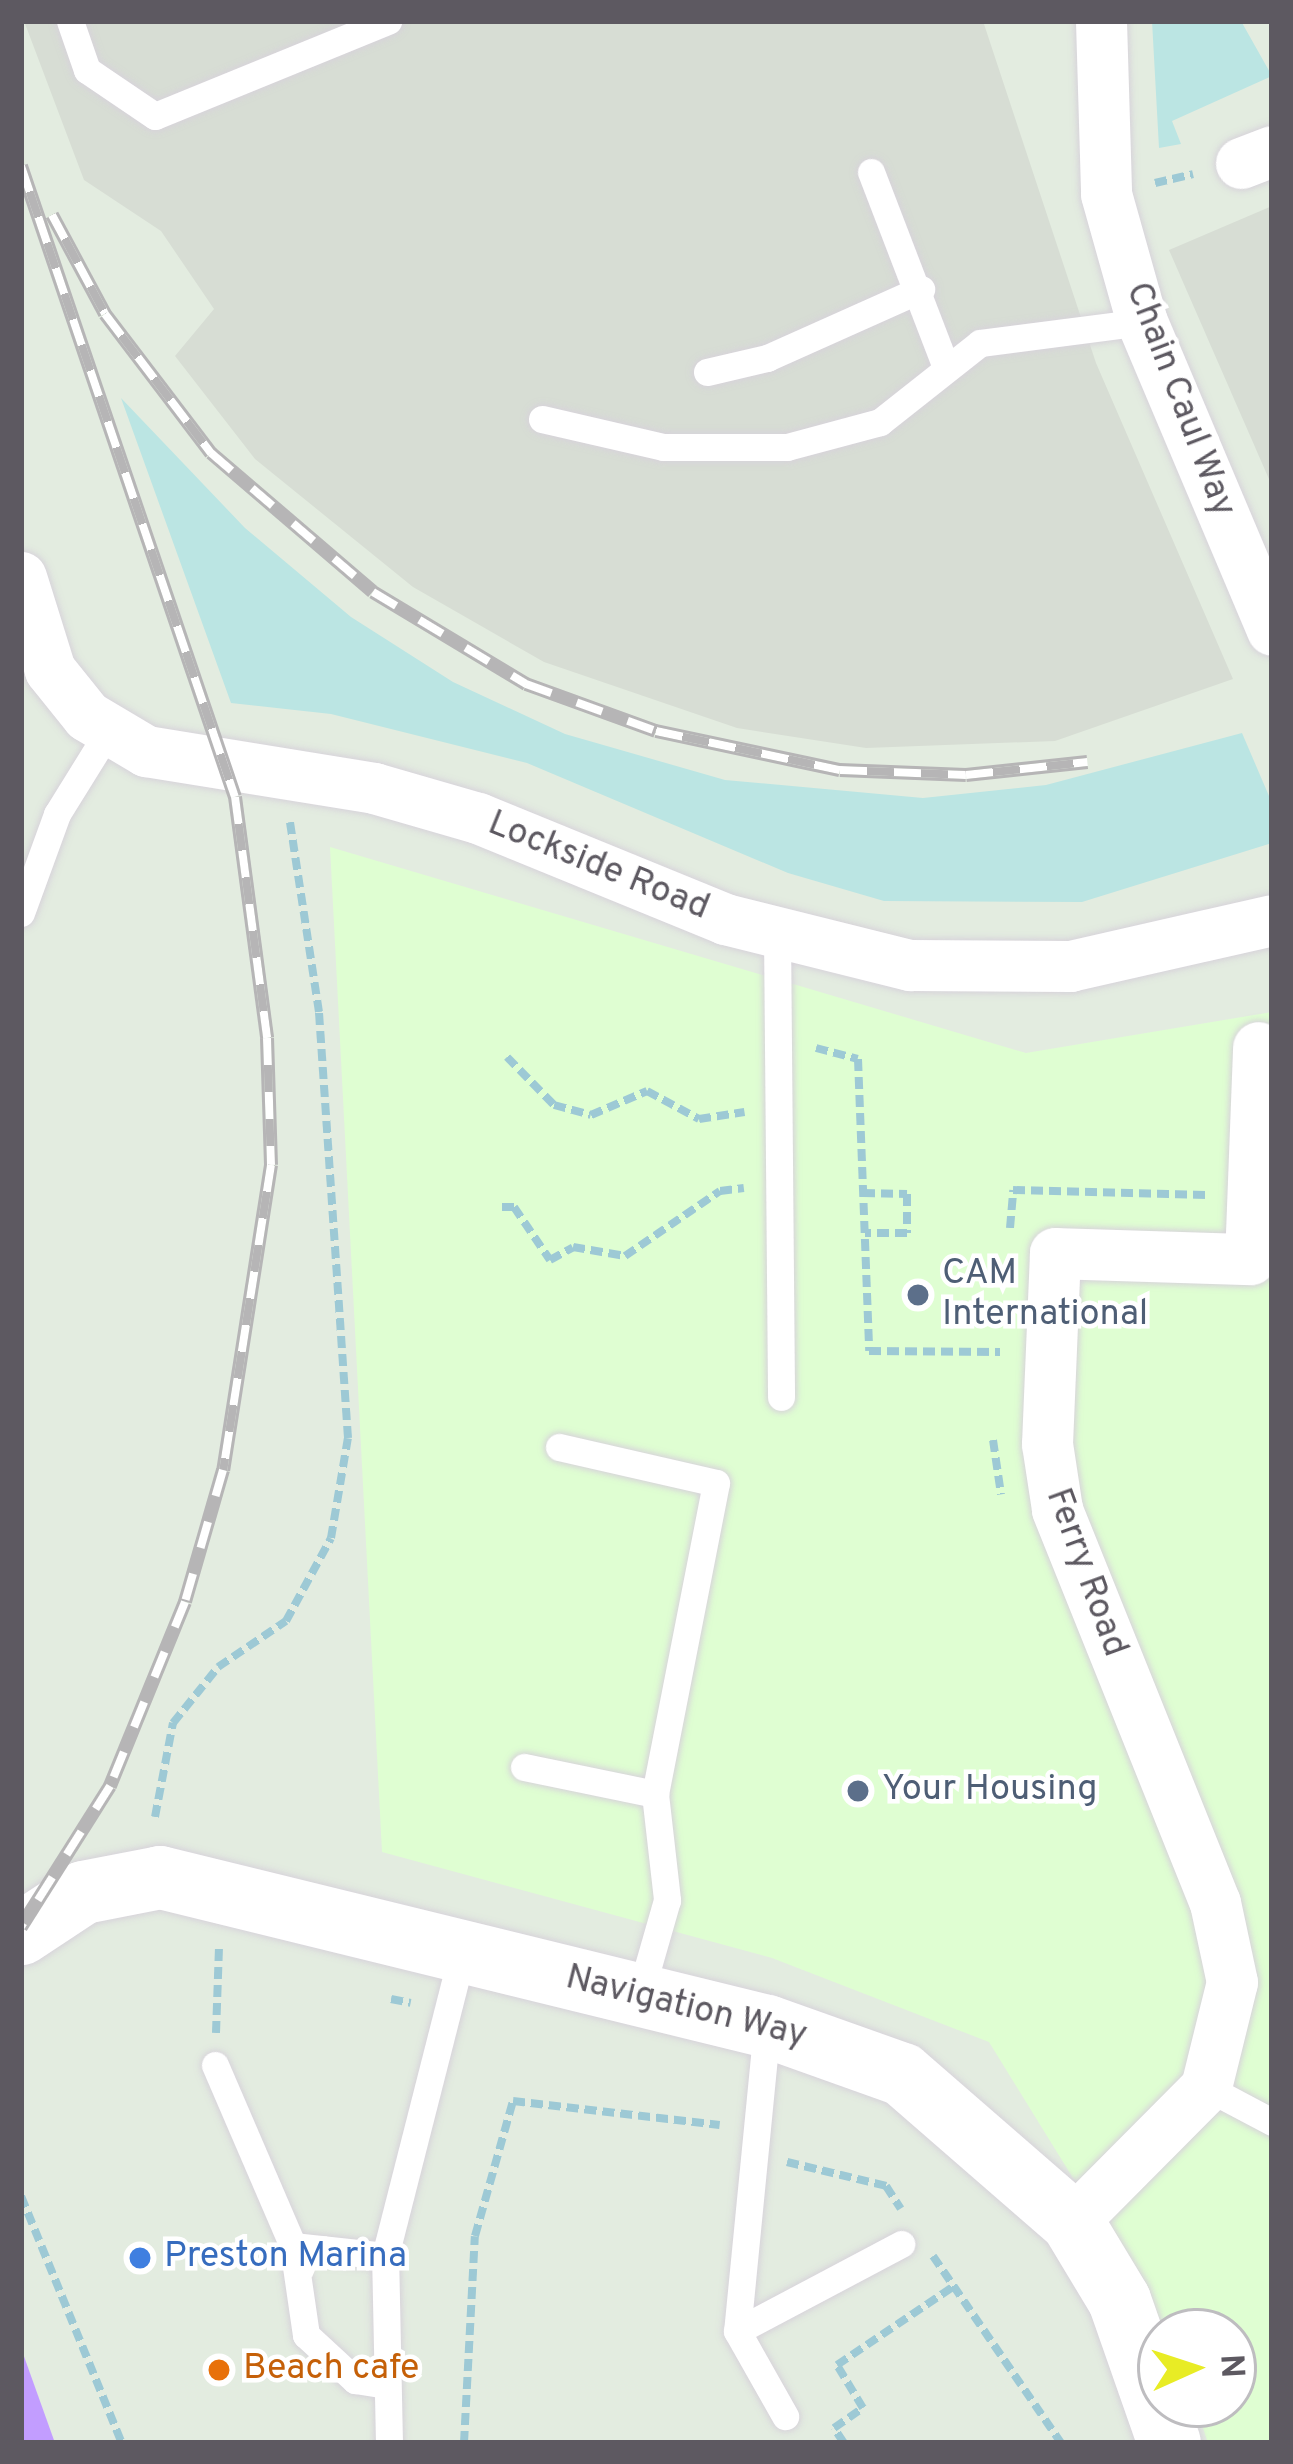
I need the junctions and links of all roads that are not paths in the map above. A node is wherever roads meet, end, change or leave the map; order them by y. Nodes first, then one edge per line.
1 (70, 21) edge
2 (388, 21) edge
3 (1102, 21) edge
4 (871, 172) dead end
5 (921, 289) junction
6 (1142, 322) junction
7 (945, 365) junction
8 (706, 372) dead end
9 (542, 418) dead end
10 (21, 577) edge
11 (1272, 630) edge
12 (109, 730) junction
13 (21, 913) edge
14 (1272, 920) edge
15 (777, 932) junction
16 (1258, 1047) dead end
17 (781, 1397) dead end
18 (559, 1447) dead end
19 (524, 1768) dead end
20 (655, 1794) junction
21 (21, 1933) edge
22 (462, 1952) junction
23 (640, 1994) junction
24 (767, 2026) junction
25 (215, 2065) road end
26 (1205, 2087) junction
27 (1272, 2122) edge
28 (1072, 2222) junction
29 (910, 2233) road end
30 (292, 2246) junction
31 (385, 2256) junction
32 (737, 2331) junction
33 (387, 2385) junction
34 (785, 2416) dead end
35 (388, 2443) edge
36 (1169, 2443) edge

1 - 2 lane
3 - 6 street, Chain Caul Way
4 - 5 lane
5 - 7 lane
5 - 8 lane
6 - 7 lane
6 - 11 street, Chain Caul Way
7 - 9 lane
10 - 12 street, Lockside Road
12 - 13 lane
12 - 15 street, Lockside Road
14 - 15 street, Lockside Road
15 - 17 lane
16 - 26 street, Ferry Road
18 - 20 lane
19 - 20 lane
20 - 23 lane
21 - 22 street, Navigation Way
22 - 23 street, Navigation Way
22 - 31 lane
23 - 24 street, Navigation Way
24 - 28 street, Navigation Way
24 - 32 lane
25 - 30 lane
26 - 27 lane
26 - 28 street, Ferry Road
28 - 36 street, Navigation Way
29 - 32 lane
30 - 31 lane
30 - 33 lane
31 - 33 lane
32 - 34 lane
33 - 35 lane

